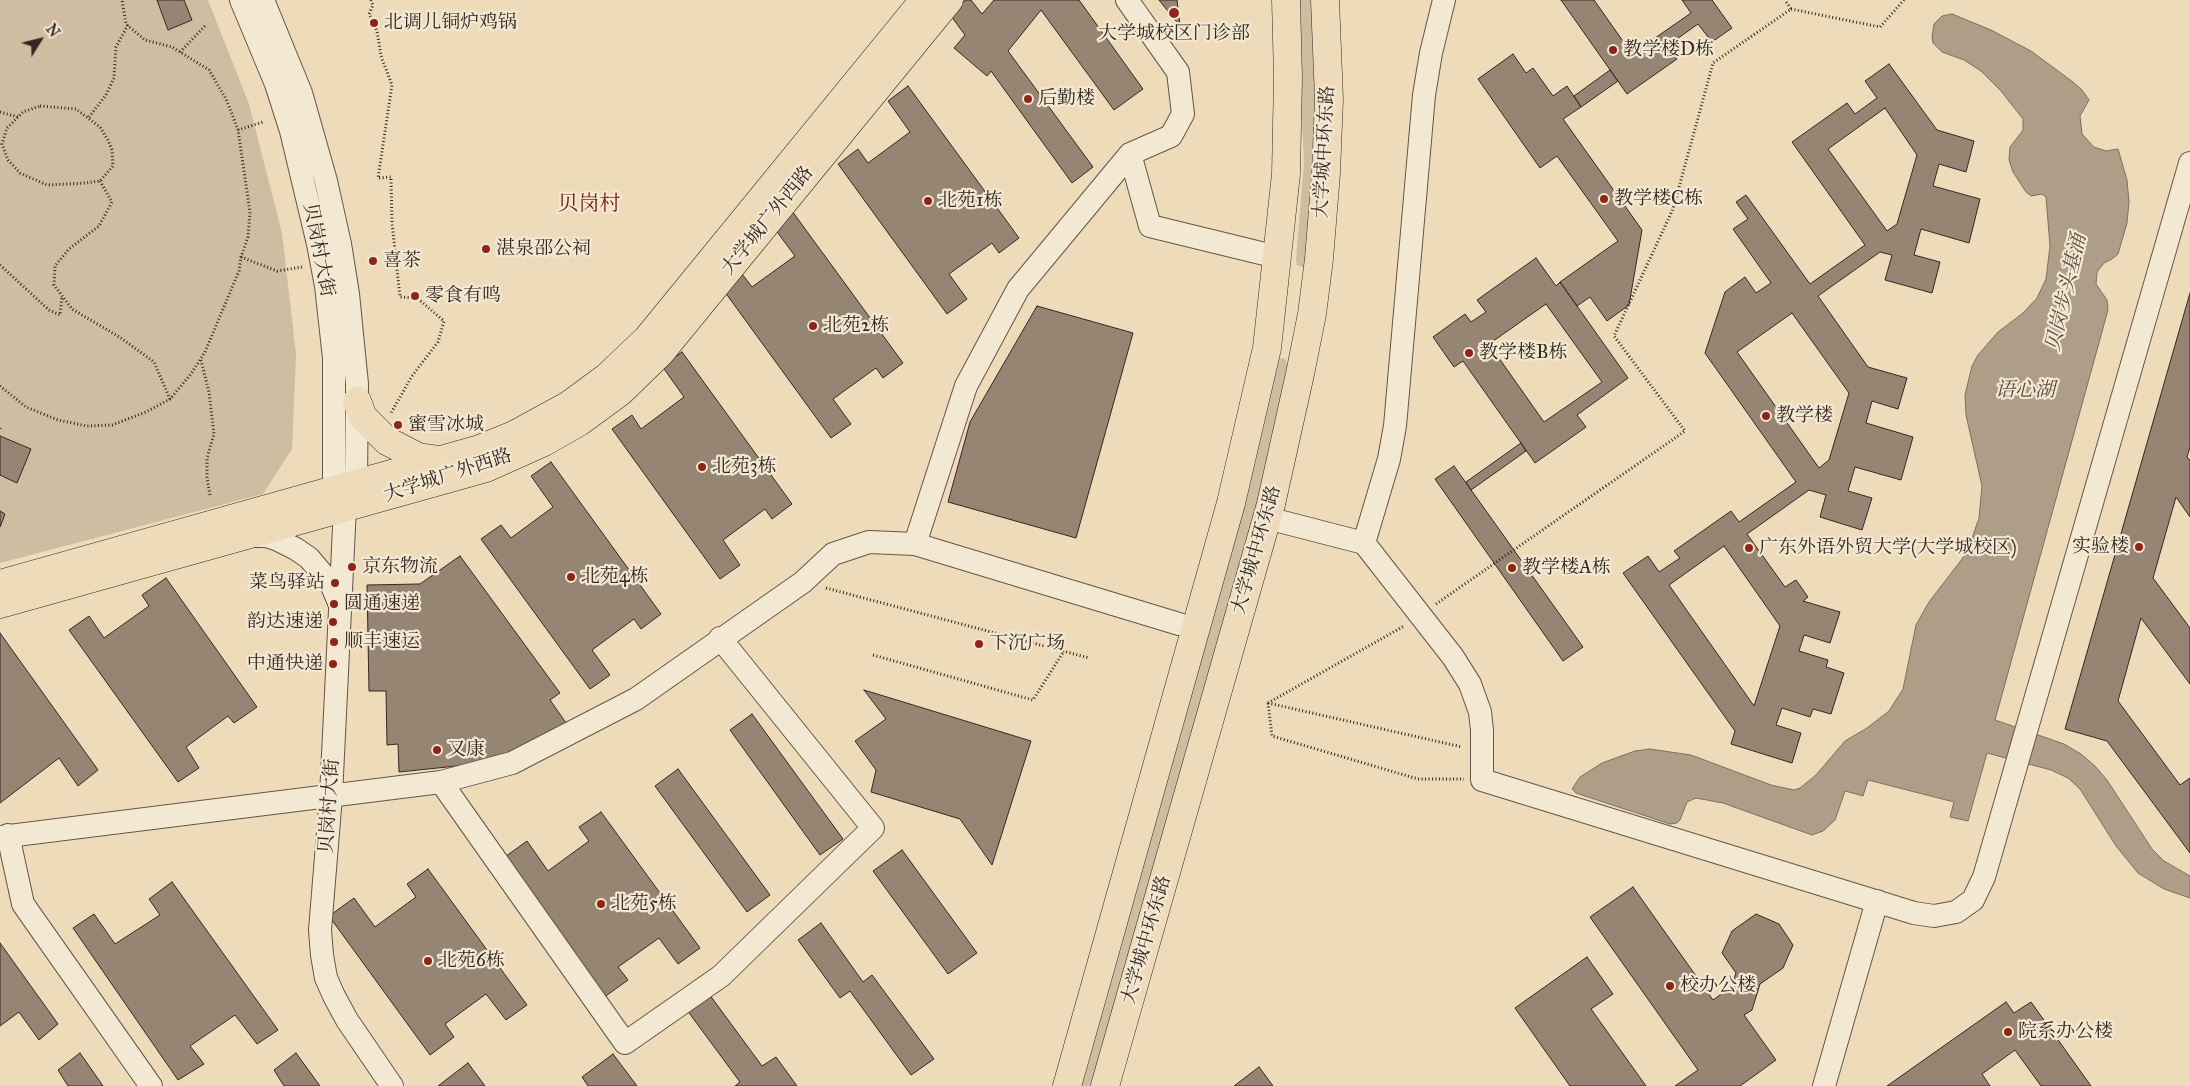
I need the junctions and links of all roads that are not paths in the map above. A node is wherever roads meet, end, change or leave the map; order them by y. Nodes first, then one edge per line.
1 (241, 0) edge
2 (263, 0) edge
3 (924, 0) edge
4 (949, 0) edge
5 (1127, 0) edge
6 (1286, 0) edge
7 (1325, 0) edge
8 (1444, 0) edge
9 (1130, 154) junction
10 (2190, 163) edge
11 (1276, 265) junction
12 (1316, 280) junction
13 (1268, 340) junction
14 (1306, 348) junction
15 (357, 400) junction
16 (446, 459) junction
17 (345, 494) junction
18 (1267, 518) junction
19 (243, 536) junction
20 (1364, 543) junction
21 (915, 544) junction
22 (0, 584) edge
23 (0, 604) edge
24 (341, 610) junction
25 (1179, 624) dead end
26 (720, 638) junction
27 (441, 782) junction
28 (331, 796) junction
29 (4, 836) edge
30 (1877, 901) junction
31 (151, 1086) edge
32 (392, 1086) edge
33 (1067, 1086) edge
34 (1105, 1086) edge
35 (1824, 1086) edge

1 - 17 street, 贝岗村大街
2 - 15 street, 贝岗村大街
3 - 16 main road, 大学城广外西路
4 - 17 main road, 大学城广外西路
5 - 9 street
6 - 11 main road, 大学城中环东路
7 - 12 main road, 大学城中环东路
8 - 20 street
9 - 11 street
9 - 21 street
10 - 30 street
11 - 12 main road
11 - 13 main road, 大学城中环东路
12 - 14 main road, 大学城中环东路
13 - 14 main road
13 - 33 main road, 大学城中环东路
14 - 18 main road, 大学城中环东路
15 - 16 main road
15 - 17 street, 贝岗村大街
16 - 17 main road, 大学城广外西路
17 - 19 main road, 大学城广外西路
17 - 22 main road, 大学城广外西路
17 - 24 street, 贝岗村大街
18 - 20 street
18 - 34 main road, 大学城中环东路
19 - 23 main road, 大学城广外西路
19 - 24 street
20 - 30 street
21 - 25 street
21 - 26 street
24 - 28 street, 贝岗村大街
26 - 27 street
26 - 27 street
27 - 28 street
28 - 29 street
28 - 32 street, 贝岗村大街
29 - 31 street
30 - 35 street

